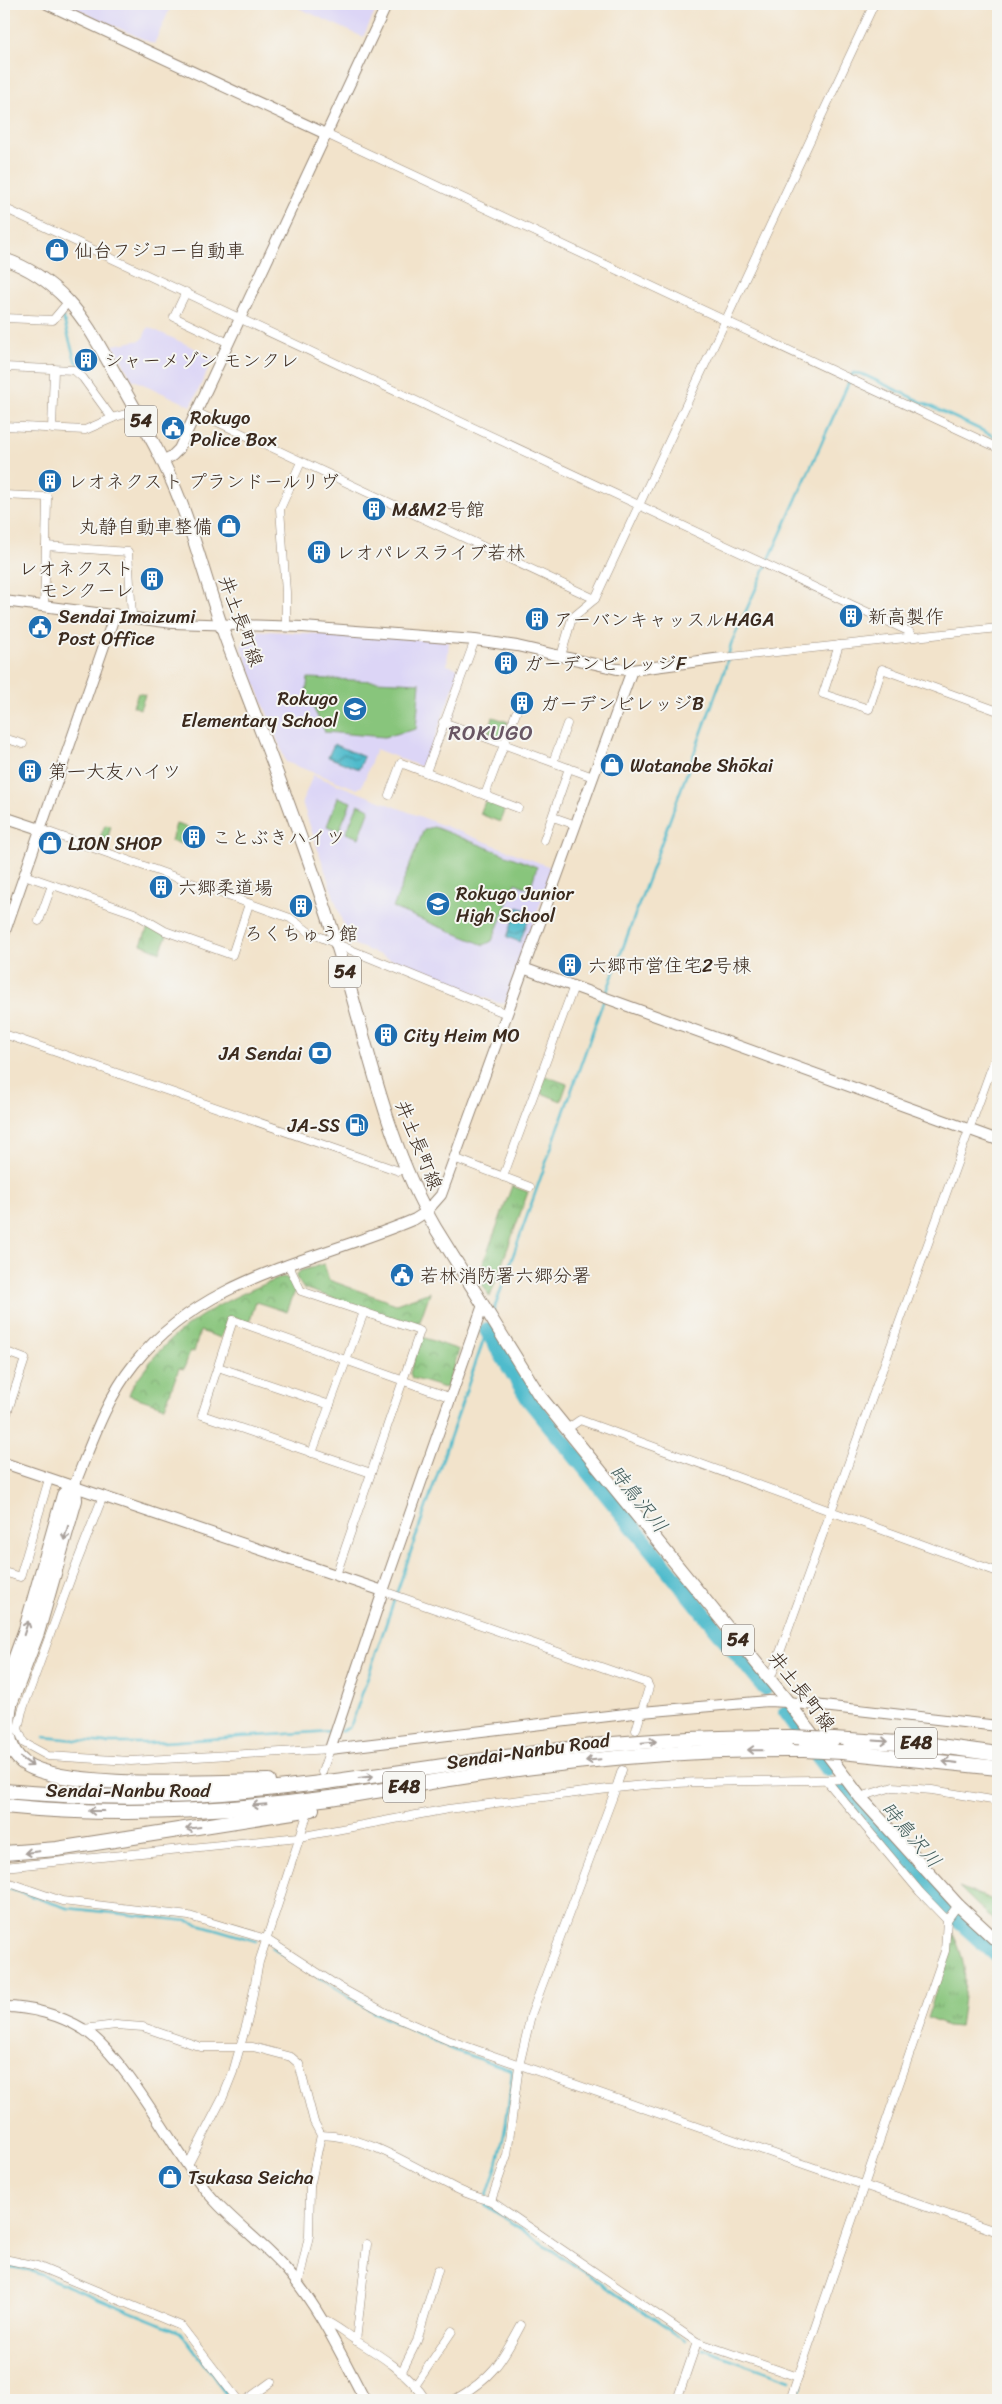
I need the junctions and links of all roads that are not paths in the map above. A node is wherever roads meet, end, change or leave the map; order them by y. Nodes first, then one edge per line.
1 (47, 4) edge
2 (387, 4) edge
3 (874, 4) edge
4 (326, 134) junction
5 (4, 208) edge
6 (4, 259) edge
7 (186, 292) junction
8 (68, 301) junction
9 (4, 318) edge
10 (240, 318) junction
11 (725, 321) junction
12 (229, 343) junction
13 (4, 367) edge
14 (54, 369) junction
15 (136, 411) junction
16 (196, 412) junction
17 (112, 418) junction
18 (4, 426) edge
19 (52, 429) junction
20 (998, 448) edge
21 (162, 461) junction
22 (301, 462) junction
23 (4, 495) edge
24 (638, 505) junction
25 (46, 546) junction
26 (595, 599) junction
27 (6, 601) edge
28 (44, 606) junction
29 (115, 614) junction
30 (4, 616) edge
31 (132, 616) junction
32 (221, 624) junction
33 (286, 626) junction
34 (998, 628) edge
35 (913, 637) junction
36 (475, 640) junction
37 (839, 645) junction
38 (561, 656) junction
39 (722, 658) joint
40 (632, 670) junction
41 (998, 711) edge
42 (516, 713) dead end
43 (443, 722) junction
44 (567, 724) dead end
45 (4, 738) edge
46 (23, 744) dead end
47 (504, 745) junction
48 (553, 762) junction
49 (569, 768) junction
50 (426, 772) junction
51 (593, 776) junction
52 (486, 795) junction
53 (389, 796) dead end
54 (518, 808) dead end
55 (4, 817) edge
56 (553, 817) junction
57 (576, 825) junction
58 (40, 829) junction
59 (544, 840) dead end
60 (24, 875) junction
61 (52, 885) junction
62 (249, 904) junction
63 (39, 921) dead end
64 (4, 934) edge
65 (336, 943) junction
66 (523, 968) junction
67 (574, 986) junction
68 (507, 1014) junction
69 (4, 1034) edge
70 (998, 1050) edge
71 (970, 1130) junction
72 (998, 1140) edge
73 (454, 1158) junction
74 (407, 1166) junction
75 (503, 1177) junction
76 (530, 1187) dead end
77 (426, 1212) junction
78 (288, 1264) junction
79 (485, 1308) junction
80 (364, 1312) junction
81 (4, 1351) edge
82 (346, 1361) junction
83 (218, 1367) junction
84 (402, 1381) junction
85 (449, 1397) junction
86 (330, 1405) junction
87 (4, 1422) edge
88 (567, 1429) junction
89 (312, 1452) junction
90 (4, 1463) edge
91 (371, 1473) junction
92 (50, 1479) junction
93 (74, 1486) junction
94 (103, 1496) junction
95 (831, 1511) junction
96 (4, 1572) edge
97 (998, 1572) edge
98 (336, 1575) junction
99 (386, 1592) junction
100 (770, 1680) junction
101 (4, 1690) edge
102 (788, 1702) junction
103 (10, 1704) junction
104 (642, 1712) junction
105 (4, 1721) edge
106 (998, 1726) edge
107 (636, 1730) dead end
108 (330, 1749) junction
109 (998, 1754) edge
110 (998, 1768) edge
111 (622, 1770) dead end
112 (322, 1772) dead end
113 (847, 1779) junction
114 (826, 1780) junction
115 (337, 1781) junction
116 (447, 1781) junction
117 (616, 1788) junction
118 (4, 1791) edge
119 (860, 1797) junction
120 (998, 1801) edge
121 (4, 1806) edge
122 (307, 1815) dead end
123 (299, 1837) junction
124 (4, 1853) edge
125 (4, 1866) edge
126 (4, 1881) edge
127 (958, 1905) junction
128 (947, 1920) junction
129 (266, 1939) junction
130 (998, 1942) edge
131 (4, 2007) edge
132 (83, 2029) junction
133 (239, 2048) junction
134 (518, 2066) junction
135 (321, 2135) junction
136 (188, 2165) junction
137 (865, 2184) junction
138 (491, 2202) junction
139 (998, 2232) edge
140 (367, 2244) dead end
141 (4, 2259) edge
142 (438, 2270) dead end
143 (298, 2285) junction
144 (321, 2319) junction
145 (521, 2325) dead end
146 (452, 2332) dead end
147 (356, 2341) junction
148 (697, 2342) junction
149 (401, 2373) junction
150 (798, 2377) junction
151 (271, 2382) dead end
152 (415, 2386) junction
153 (238, 2400) edge
154 (246, 2400) edge
155 (365, 2400) edge
156 (426, 2400) edge
157 (454, 2400) edge
158 (677, 2400) edge
159 (790, 2400) edge

1 - 4 street
2 - 4 street
3 - 11 street
4 - 10 street
4 - 11 street
5 - 7 street
6 - 8 main road, 井土長町線 / 54
7 - 10 street
7 - 12 street
8 - 9 street
8 - 15 main road, 井土長町線 / 54
10 - 12 street
10 - 24 street
11 - 20 street
11 - 24 street
12 - 16 street
13 - 14 street
14 - 17 street
14 - 19 street
15 - 17 street
15 - 21 main road, 井土長町線 / 54
16 - 21 street
16 - 22 street
17 - 19 street
18 - 19 street
21 - 32 main road, 井土長町線 / 54
22 - 26 street
22 - 33 street
23 - 25 street
24 - 26 street
24 - 35 street
25 - 28 street
25 - 31 street
26 - 38 street
27 - 28 street
27 - 30 street
28 - 29 street
29 - 31 street
29 - 58 street
31 - 32 street
32 - 33 street
32 - 65 main road, 井土長町線 / 54
33 - 36 street
34 - 35 street
35 - 37 street
36 - 38 street
36 - 43 street
37 - 39 street
37 - 41 street
38 - 40 street
39 - 40 street
40 - 51 street
42 - 47 street
43 - 47 street
43 - 50 street
44 - 48 street
45 - 46 street
47 - 48 street
47 - 52 street
48 - 49 street
49 - 51 street
49 - 56 street
50 - 52 street
50 - 53 street
51 - 57 street
52 - 54 street
55 - 58 street
56 - 57 street
56 - 59 street
57 - 66 street
58 - 60 street
58 - 62 street
60 - 61 street
60 - 64 street
61 - 62 street
61 - 63 street
62 - 65 street
65 - 68 street
65 - 74 main road, 井土長町線 / 54
66 - 67 street
66 - 68 street
67 - 71 street
67 - 75 street
68 - 73 street
69 - 74 street
70 - 71 street
71 - 72 street
71 - 95 street
73 - 75 street
73 - 77 street
74 - 77 main road, 井土長町線 / 54
75 - 76 street
77 - 78 street
77 - 79 main road, 井土長町線 / 54
78 - 80 street
78 - 93 street
79 - 85 street
79 - 88 main road, 井土長町線 / 54
80 - 82 street
80 - 84 street
81 - 87 street
82 - 83 street
82 - 84 street
82 - 86 street
83 - 86 street
83 - 89 street
84 - 85 street
84 - 91 street
85 - 99 street
86 - 89 street
88 - 95 street
88 - 100 main road, 井土長町線 / 54
89 - 91 street
90 - 92 street
91 - 98 street
92 - 93 street
92 - 96 street
93 - 94 street
101 -> 93 highway
93 -> 103 highway
94 - 98 street
94 - 108 street
95 - 97 street
95 - 100 street
98 - 99 street
99 - 104 street
99 - 108 street
100 - 102 main road, 井土長町線 / 54
102 - 104 street
102 - 106 street
102 - 113 main road, 井土長町線 / 54
103 - 105 highway
103 -> 115 highway
104 - 107 street
104 - 108 street
108 - 112 street
115 -> 109 highway, Sendai-Nanbu Road / E48, bridge
110 -> 116 highway, Sendai-Nanbu Road / E48, bridge
111 - 117 street
113 - 114 street
113 - 119 main road, 井土長町線 / 54
114 - 117 street
114 - 128 street
115 - 118 highway, Sendai-Nanbu Road / E48
116 -> 121 highway, Sendai-Nanbu Road / E48
116 -> 124 highway
117 - 123 street
117 - 134 street
119 - 120 street
119 - 127 main road, 井土長町線 / 54
122 - 123 street
123 - 125 street
123 - 129 street
126 - 129 street
127 - 128 street
127 - 130 main road, 井土長町線 / 54
128 - 137 street
129 - 133 street
129 - 134 street
131 - 132 street
132 - 133 street
132 - 136 street
133 - 135 street
133 - 136 street
134 - 137 street
134 - 138 street
135 - 138 street
135 - 143 street
136 - 143 street
137 - 139 street
137 - 150 street
138 - 148 street
140 - 147 street
141 - 153 street
142 - 149 street
143 - 144 street
144 - 147 street
144 - 155 street
145 - 157 street
146 - 152 street
147 - 149 street
148 - 150 street
148 - 158 street
149 - 152 street
150 - 159 street
151 - 154 street
152 - 156 street

